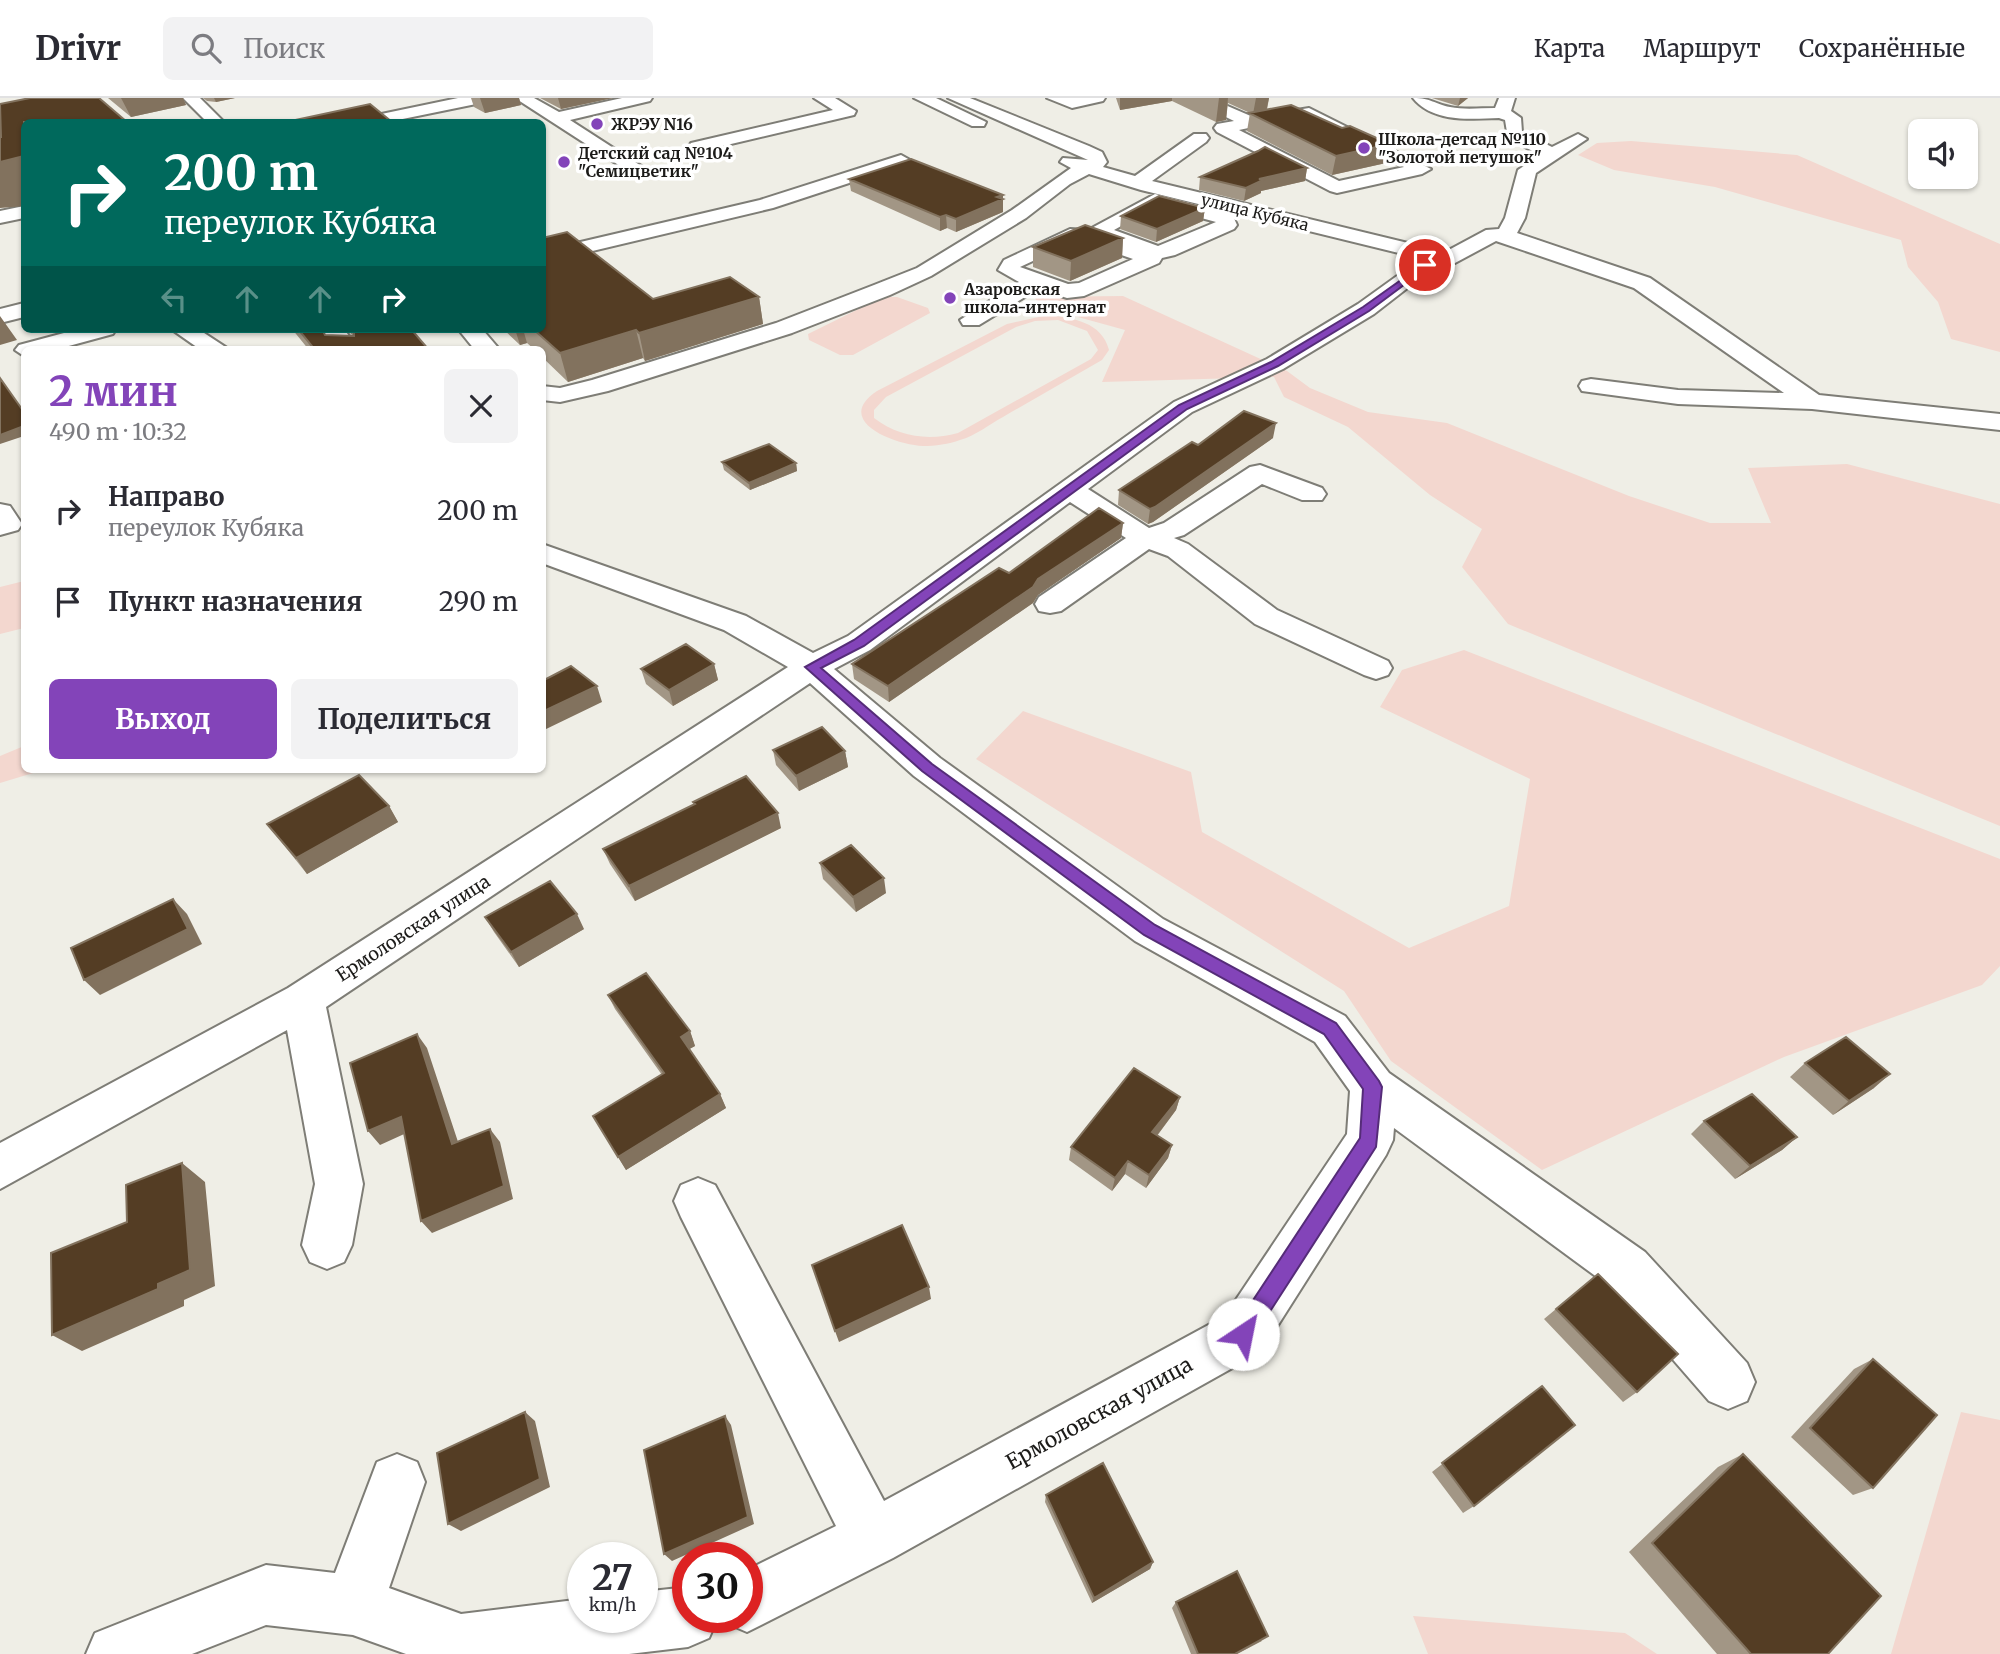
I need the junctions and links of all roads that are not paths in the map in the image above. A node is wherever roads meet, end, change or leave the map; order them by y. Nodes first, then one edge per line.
1 (191, 98) edge
2 (481, 98) edge
3 (523, 98) edge
4 (644, 98) edge
5 (822, 98) edge
6 (922, 98) edge
7 (1003, 98) edge
8 (1055, 98) edge
9 (1097, 98) edge
10 (1421, 98) edge
11 (963, 101) edge
12 (1202, 101) edge
13 (1505, 105) edge
14 (555, 118) junction
15 (213, 119) edge
16 (381, 119) edge
17 (1251, 122) junction
18 (1200, 138) dead end
19 (1578, 139) dead end
20 (697, 147) dead end
21 (1552, 154) junction
22 (901, 160) edge
23 (1086, 169) junction
24 (640, 171) dead end
25 (1138, 183) junction
26 (21, 213) edge
27 (1262, 214) junction
28 (0, 217) edge
29 (1227, 225) junction
30 (1505, 236) junction
31 (951, 253) junction
32 (546, 256) edge
33 (1425, 256) junction
34 (1009, 270) junction
35 (1036, 281) junction
36 (21, 311) edge
37 (0, 316) edge
38 (971, 320) dead end
39 (90, 333) edge
40 (189, 333) edge
41 (473, 333) edge
42 (41, 346) edge
43 (211, 346) edge
44 (484, 346) edge
45 (1591, 386) dead end
46 (546, 393) edge
47 (1812, 402) junction
48 (2000, 422) edge
49 (1072, 490) junction
50 (1312, 494) dead end
51 (0, 512) edge
52 (0, 526) edge
53 (1146, 538) junction
54 (546, 554) edge
55 (1050, 604) dead end
56 (812, 667) junction
57 (1376, 668) dead end
58 (303, 1000) junction
59 (1373, 1087) junction
60 (0, 1167) edge
61 (698, 1201) dead end
62 (327, 1245) dead end
63 (1728, 1382) dead end
64 (397, 1482) dead end
65 (873, 1538) junction
66 (763, 1594) edge
67 (353, 1605) junction
68 (672, 1619) edge
69 (116, 1654) edge

1 - 15 street
2 - 16 street
3 - 14 street
4 - 14 street
5 - 20 street
6 - 23 street, улица Кубяка
7 - 11 street
8 - 9 street
10 - 13 street
11 - 23 street
12 - 17 street
13 - 21 street
14 - 24 street
17 - 17 street
18 - 25 street
19 - 21 street
21 - 30 street
22 - 32 street
23 - 25 street, улица Кубяка
23 - 31 street
25 - 27 street, улица Кубяка
26 - 28 street
27 - 29 street
27 - 33 street, улица Кубяка
29 - 29 street
30 - 33 street, улица Кубяка
30 - 47 street
31 - 34 street
31 - 46 street
33 - 49 street, Ермоловская улица
34 - 35 street
34 - 35 street
35 - 38 street
36 - 37 street
39 - 42 street
40 - 43 street
41 - 44 street
45 - 47 street
47 - 48 street
49 - 53 street
49 - 56 street, Ермоловская улица
50 - 53 street
51 - 52 street
53 - 55 street
53 - 57 street
54 - 56 street
56 - 58 street, Ермоловская улица
56 - 59 street
58 - 60 street, Ермоловская улица
58 - 62 street
59 - 63 street
59 - 65 street, Ермоловская улица
61 - 65 street
64 - 67 street
65 - 66 street, Ермоловская улица
67 - 68 street
67 - 69 street

